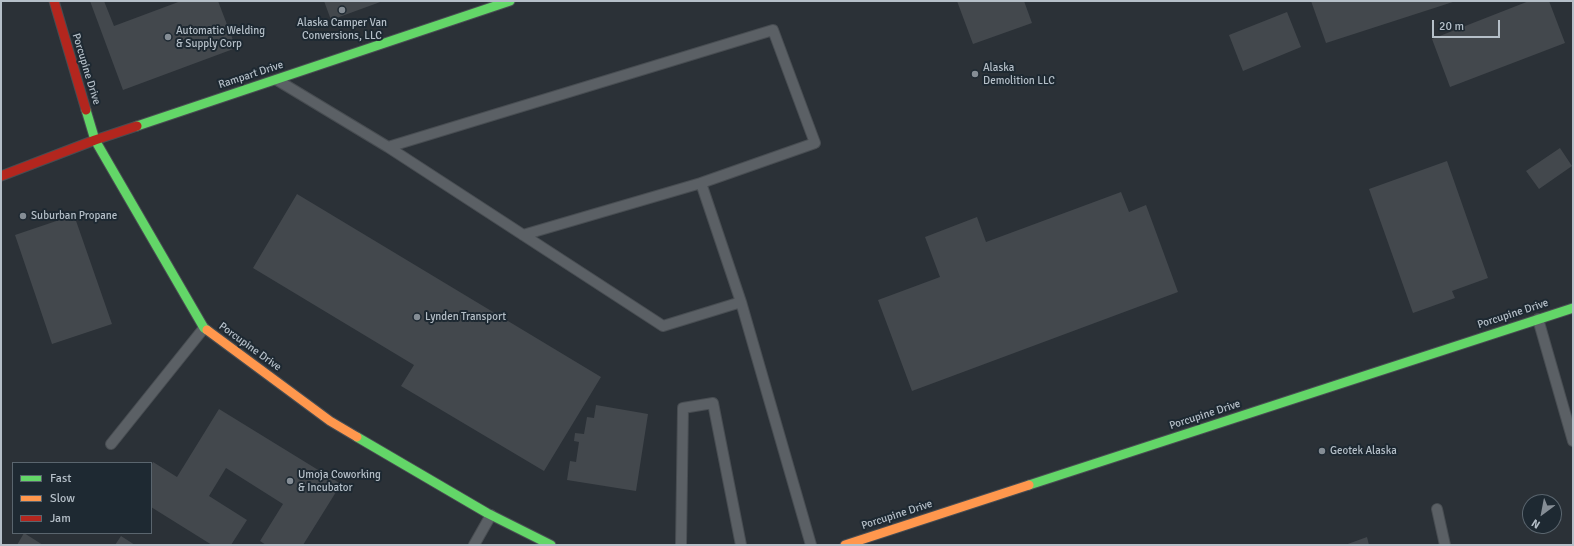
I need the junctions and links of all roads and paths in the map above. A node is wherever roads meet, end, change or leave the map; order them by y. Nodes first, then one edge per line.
1 (54, 1) edge
2 (510, 1) edge
3 (276, 80) junction
4 (95, 140) junction
5 (388, 147) junction
6 (1, 176) edge
7 (701, 183) junction
8 (524, 236) junction
9 (741, 302) junction
10 (1573, 308) edge
11 (1538, 319) junction
12 (204, 328) junction
13 (1573, 441) edge
14 (111, 444) dead end
15 (1436, 509) dead end
16 (491, 515) junction
17 (474, 545) edge
18 (551, 545) edge
19 (681, 545) edge
20 (741, 545) edge
21 (811, 545) edge
22 (845, 545) edge
23 (1444, 545) edge

1 - 4 street, Porcupine Drive
2 - 3 street, Rampart Drive
3 - 4 street, Rampart Drive
3 - 5 lane
4 - 6 street, Rampart Drive
4 - 12 street, Porcupine Drive
5 - 7 lane
5 - 8 lane
7 - 8 lane
7 - 9 lane
8 - 9 lane
9 - 21 lane
10 - 11 street, Porcupine Drive
11 - 13 lane
11 - 22 street, Porcupine Drive
12 - 14 lane
12 - 16 street, Porcupine Drive
15 - 23 lane
16 - 17 lane
16 - 18 street, Porcupine Drive
19 - 20 lane

